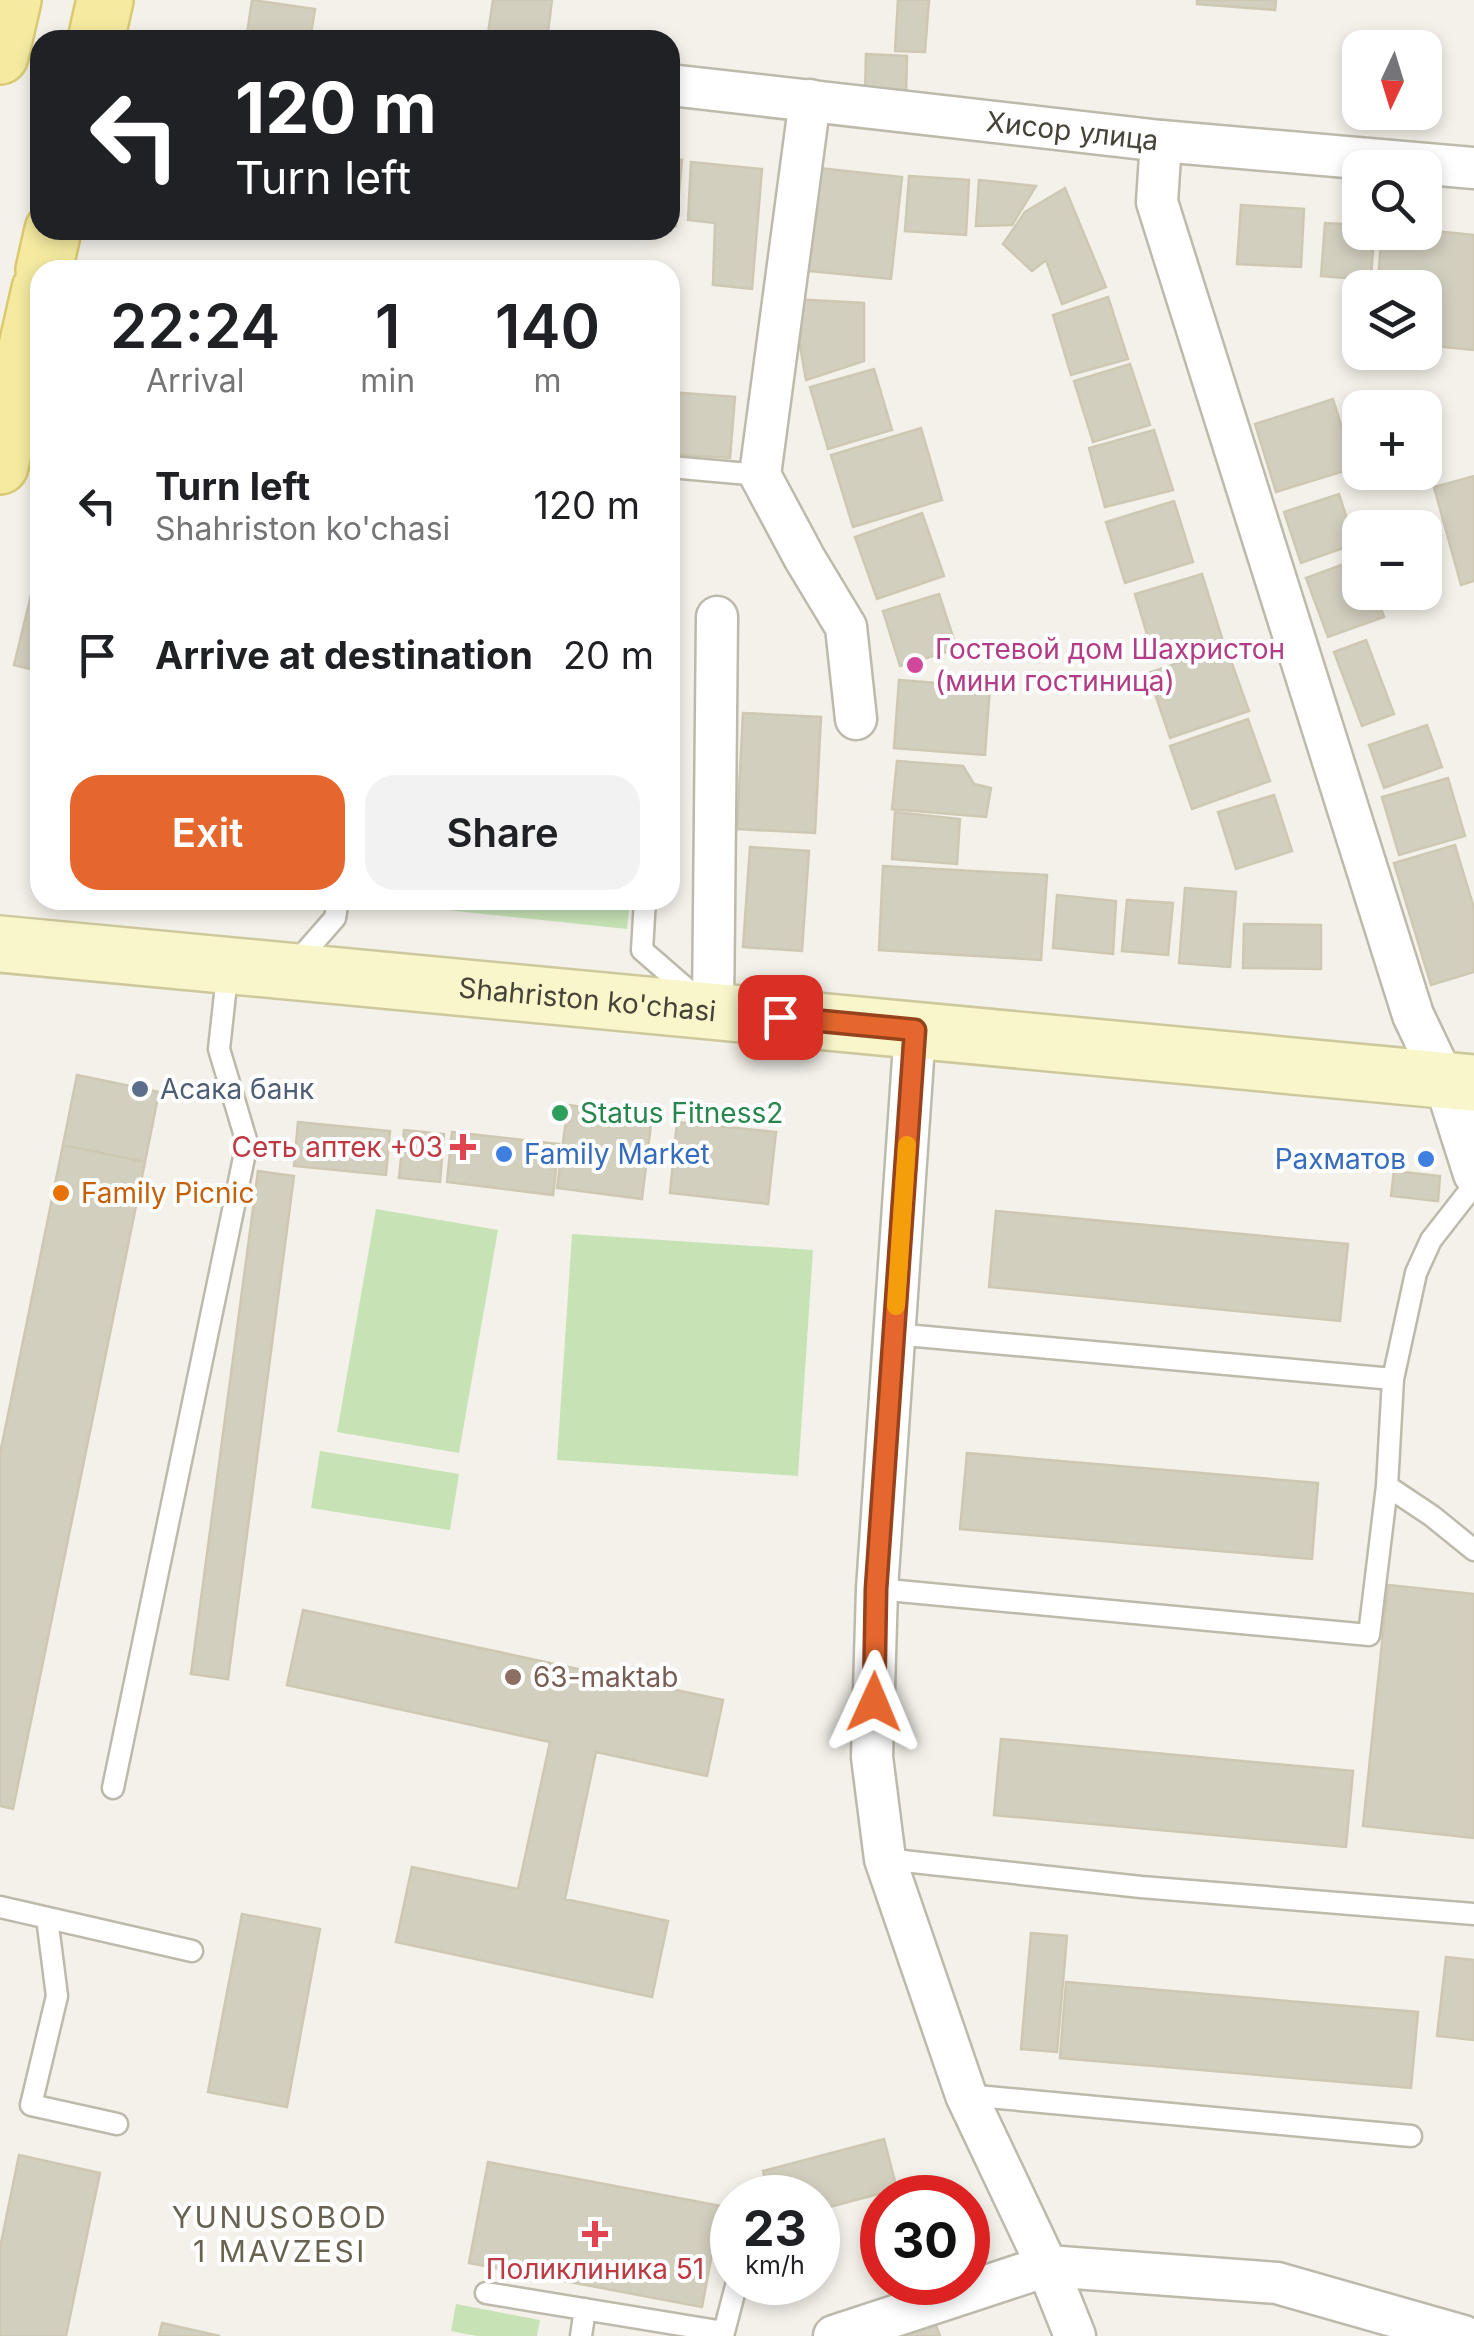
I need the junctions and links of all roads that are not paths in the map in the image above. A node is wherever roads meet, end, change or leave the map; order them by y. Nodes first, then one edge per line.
1 (13, 0) edge
2 (106, 0) edge
3 (98, 30) edge
4 (0, 56) edge
5 (680, 86) edge
6 (810, 100) junction
7 (1161, 141) junction
8 (1474, 168) edge
9 (30, 334) edge
10 (0, 466) edge
11 (680, 469) edge
12 (760, 475) junction
13 (717, 617) dead end
14 (856, 720) dead end
15 (336, 910) edge
16 (644, 910) edge
17 (0, 944) edge
18 (228, 965) junction
19 (289, 970) junction
20 (713, 1011) junction
21 (915, 1030) junction
22 (1459, 1082) edge
23 (1474, 1174) edge
24 (1474, 1185) edge
25 (894, 1334) junction
26 (1393, 1379) junction
27 (1387, 1486) junction
28 (1474, 1550) edge
29 (876, 1589) junction
30 (113, 1788) dead end
31 (885, 1859) junction
32 (0, 1907) edge
33 (1474, 1914) edge
34 (48, 1918) junction
35 (192, 1951) dead end
36 (966, 2095) junction
37 (117, 2124) dead end
38 (1412, 2136) dead end
39 (1047, 2266) junction
40 (486, 2293) dead end
41 (731, 2305) edge
42 (585, 2310) junction
43 (581, 2336) edge
44 (834, 2336) edge
45 (1075, 2336) edge
46 (1463, 2336) edge

1 - 4 main road
2 - 3 main road
5 - 6 street, Хисор улица
6 - 7 street, Хисор улица
6 - 12 street
7 - 8 street, Хисор улица
7 - 22 street
9 - 10 main road
11 - 12 lane
12 - 14 street
13 - 20 street
15 - 19 lane
16 - 20 lane
17 - 18 main road, Shahriston ko'chasi
18 - 19 main road, Shahriston ko'chasi
18 - 30 lane
19 - 20 main road, Shahriston ko'chasi
20 - 21 main road, Shahriston ko'chasi
21 - 22 main road, Shahriston ko'chasi
21 - 25 street
22 - 23 street
24 - 26 lane
25 - 26 lane
25 - 29 street
26 - 27 lane
27 - 28 lane
27 - 29 lane
29 - 31 street
31 - 33 lane
31 - 36 street
32 - 34 lane
34 - 35 lane
34 - 37 lane
36 - 38 lane
36 - 39 street
39 - 44 street
39 - 45 street
39 - 46 street
40 - 42 lane
41 - 42 lane
42 - 43 lane

